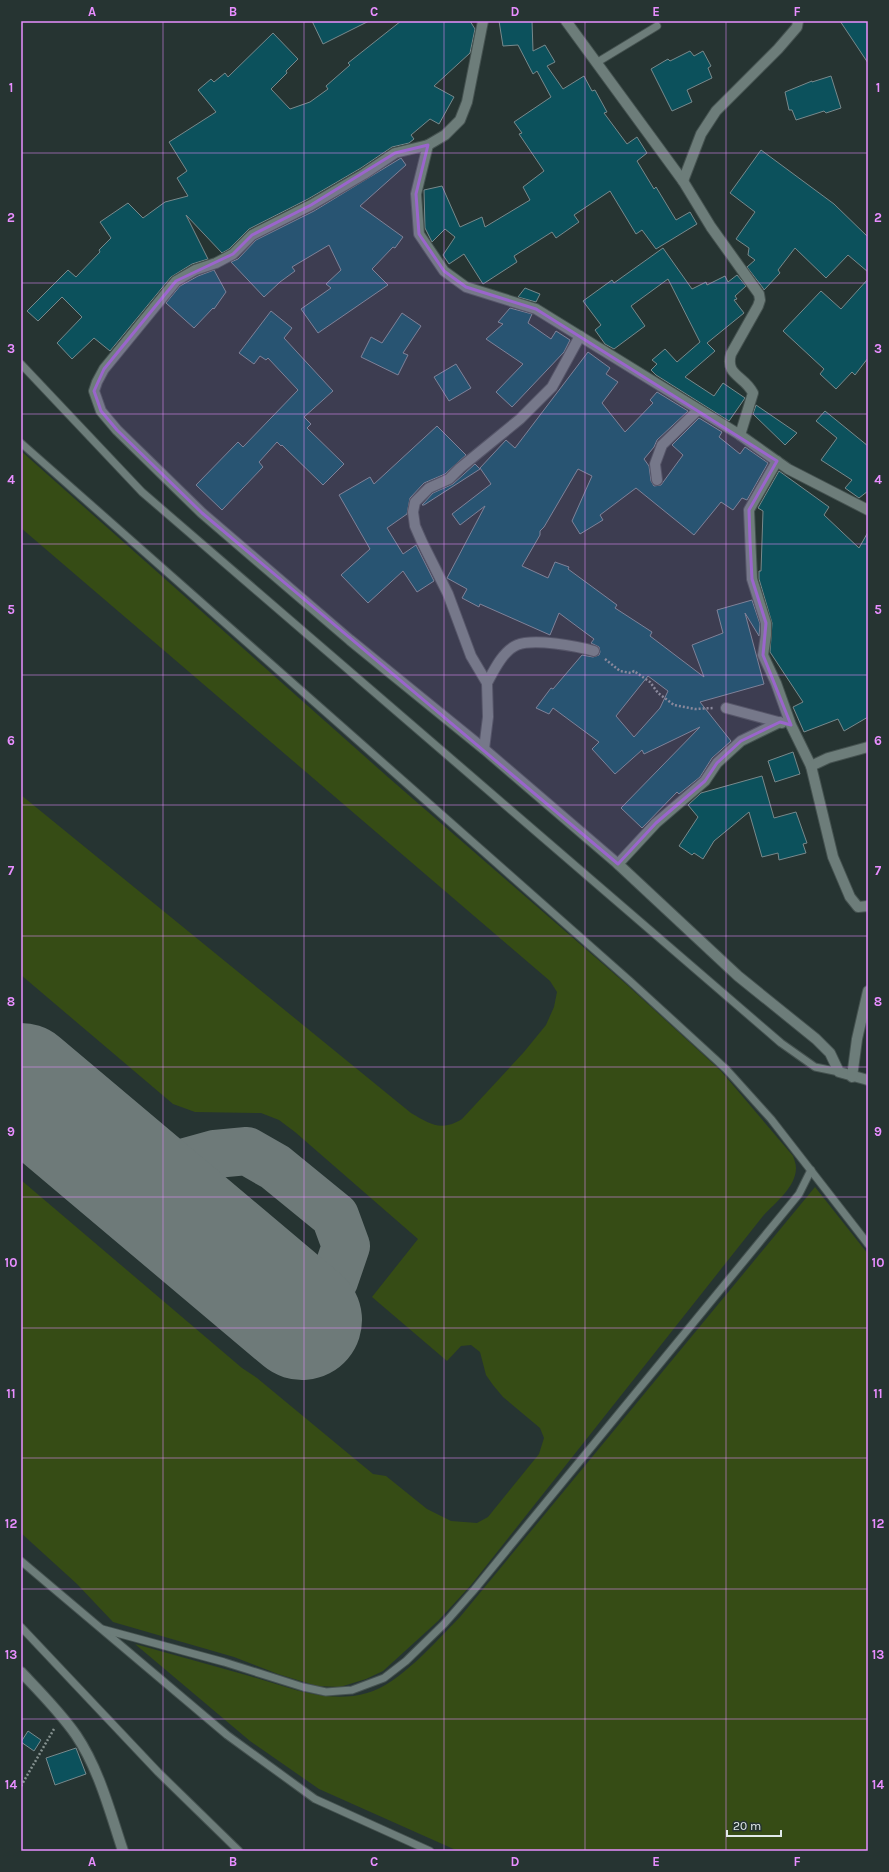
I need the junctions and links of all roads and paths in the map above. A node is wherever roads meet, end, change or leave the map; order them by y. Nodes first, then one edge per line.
1 (483, 21) edge
2 (566, 21) edge
3 (798, 21) edge
4 (657, 26) dead end
5 (596, 64) junction
6 (428, 144) junction
7 (683, 180) junction
8 (580, 336) junction
9 (21, 364) edge
10 (698, 410) junction
11 (740, 435) junction
12 (21, 442) edge
13 (777, 461) junction
14 (657, 480) dead end
15 (868, 510) edge
16 (594, 651) joint
17 (487, 683) junction
18 (726, 708) joint
19 (780, 722) junction
20 (791, 725) junction
21 (868, 747) edge
22 (484, 749) junction
23 (811, 766) junction
24 (618, 864) junction
25 (868, 906) edge
26 (868, 991) edge
27 (839, 1072) junction
28 (852, 1077) junction
29 (868, 1080) edge
30 (811, 1170) junction
31 (868, 1244) edge
32 (21, 1561) edge
33 (21, 1627) edge
34 (102, 1629) junction
35 (21, 1672) edge
36 (62, 1716) junction
37 (21, 1786) edge
38 (123, 1851) edge
39 (240, 1851) edge
40 (430, 1851) edge

1 - 6 street
2 - 5 street
3 - 7 street
4 - 5 lane
5 - 7 street
6 - 8 street
6 - 22 street
7 - 11 street
8 - 10 street
8 - 17 street
9 - 27 lane
10 - 11 street
10 - 14 street
11 - 13 street
12 - 30 lane
13 - 15 street
13 - 20 street
16 - 17 street
16 - 18 path
17 - 22 street
18 - 19 street
19 - 20 street
19 - 24 street
20 - 23 street
21 - 23 street
22 - 24 street
23 - 25 street
24 - 27 street
26 - 28 street
27 - 28 street
28 - 29 street
30 - 31 lane
30 - 34 lane
32 - 34 lane
33 - 39 lane
34 - 40 lane
35 - 36 street
36 - 37 path
36 - 38 street

